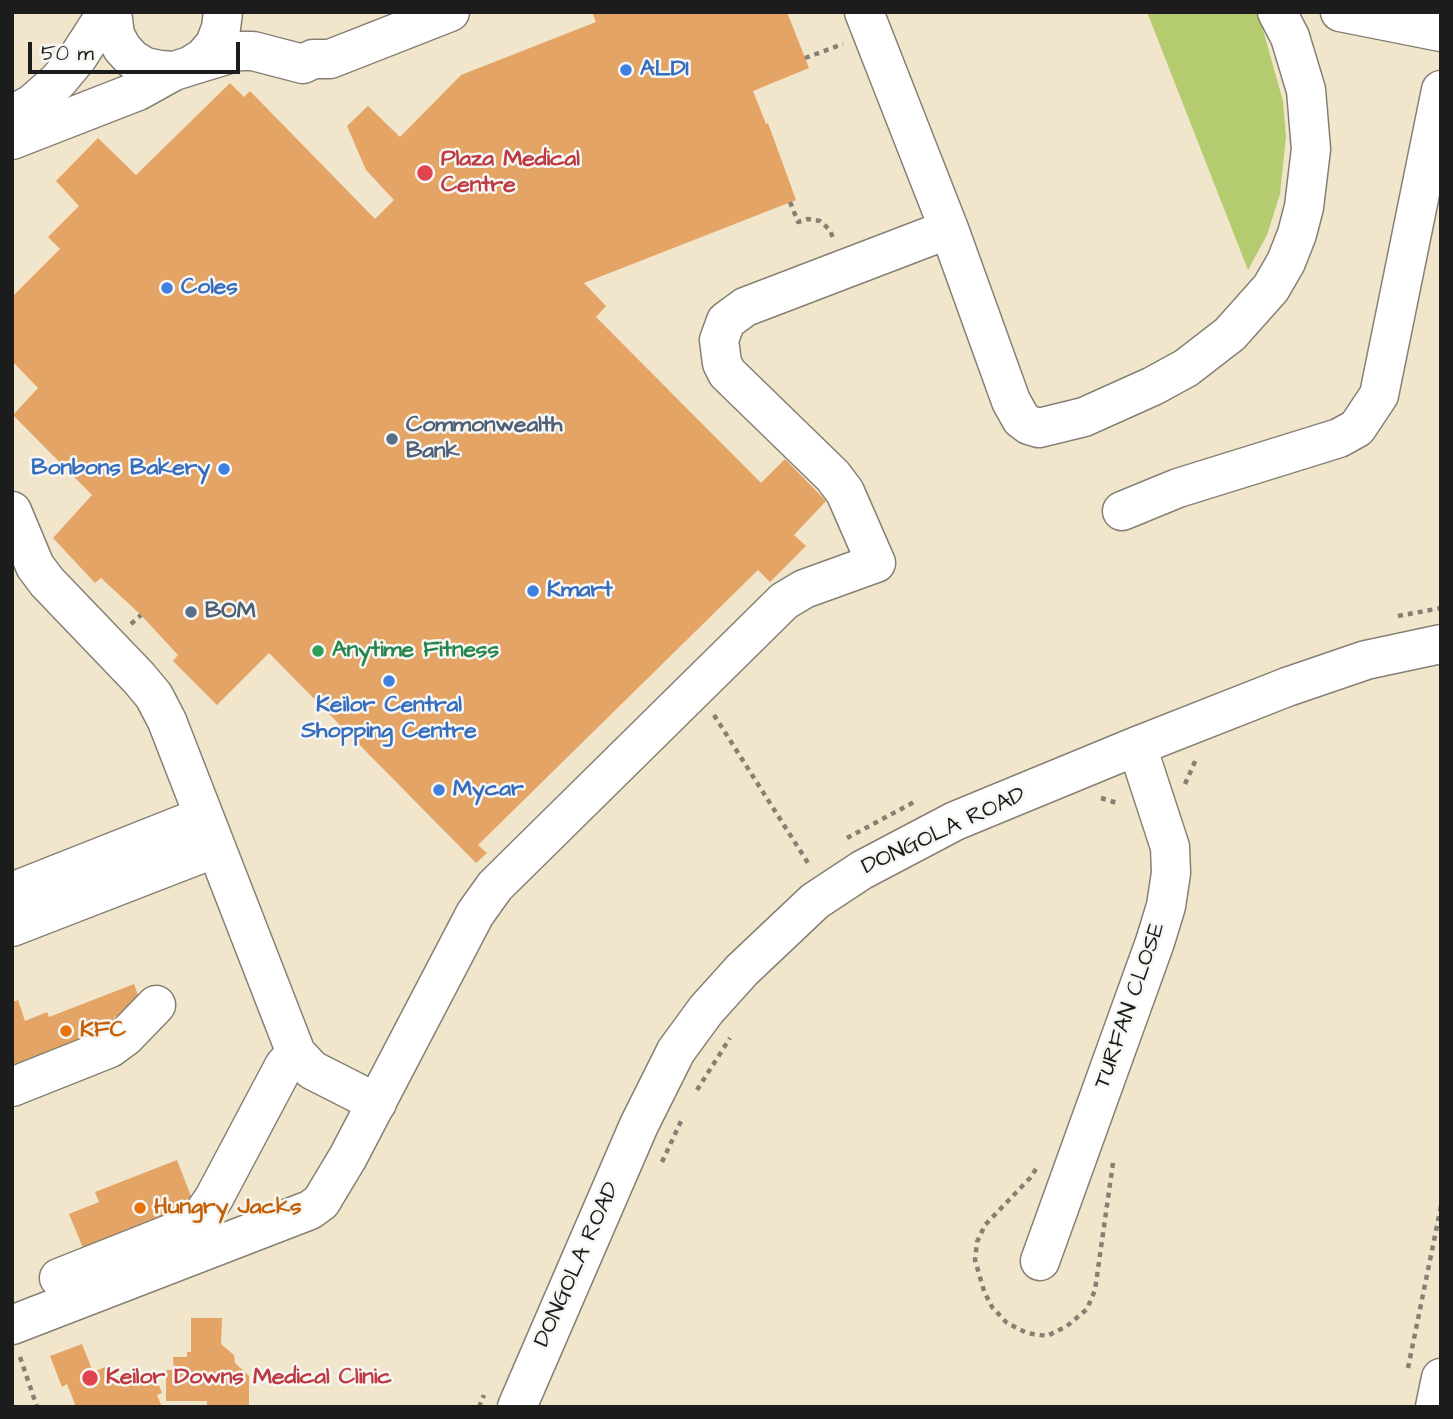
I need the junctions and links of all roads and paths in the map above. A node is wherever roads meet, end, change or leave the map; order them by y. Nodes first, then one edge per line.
1 (110, 12) edge
2 (223, 12) edge
3 (238, 12) edge
4 (450, 12) edge
5 (864, 12) edge
6 (1340, 12) edge
7 (1285, 21) edge
8 (1441, 32) edge
9 (313, 59) junction
10 (182, 68) junction
11 (1441, 90) edge
12 (12, 115) edge
13 (12, 140) edge
14 (790, 202) dead end
15 (798, 222) dead end
16 (949, 229) junction
17 (1424, 258) edge
18 (12, 511) edge
19 (1122, 511) dead end
20 (1441, 608) edge
21 (1391, 618) dead end
22 (1441, 644) edge
23 (692, 691) junction
24 (1197, 756) dead end
25 (1138, 777) junction
26 (1184, 787) dead end
27 (928, 796) dead end
28 (1101, 798) junction
29 (1088, 803) dead end
30 (210, 832) junction
31 (842, 841) dead end
32 (820, 856) dead end
33 (808, 863) junction
34 (801, 868) dead end
35 (12, 892) edge
36 (12, 927) edge
37 (156, 1005) dead end
38 (730, 1037) dead end
39 (296, 1053) junction
40 (12, 1087) edge
41 (694, 1094) dead end
42 (377, 1103) junction
43 (683, 1118) dead end
44 (660, 1167) dead end
45 (1441, 1206) edge
46 (1040, 1261) dead end
47 (59, 1278) dead end
48 (14, 1337) edge
49 (1423, 1379) edge
50 (503, 1396) edge
51 (37, 1407) edge
52 (479, 1407) edge
53 (1435, 1407) edge

1 - 10 street
1 - 12 street
2 - 10 street
3 - 9 street
4 - 9 street
5 - 16 street
6 - 8 street
7 - 16 street
9 - 10 street
10 - 13 street
11 - 17 street
14 - 15 path
16 - 23 street
17 - 19 street
18 - 30 street
20 - 21 path
22 - 25 street, DONGOLA ROAD
23 - 33 path
23 - 42 street
24 - 26 path
25 - 28 path
25 - 28 path
25 - 46 street, TURFAN CLOSE
25 - 50 street, DONGOLA ROAD
27 - 31 path
28 - 29 path
30 - 35 street
30 - 36 street
30 - 39 street
32 - 33 path
33 - 34 path
37 - 40 street
38 - 41 path
39 - 42 street
39 - 47 street
42 - 48 street
43 - 44 path
45 - 49 path
48 - 51 path
49 - 53 street
50 - 52 path

